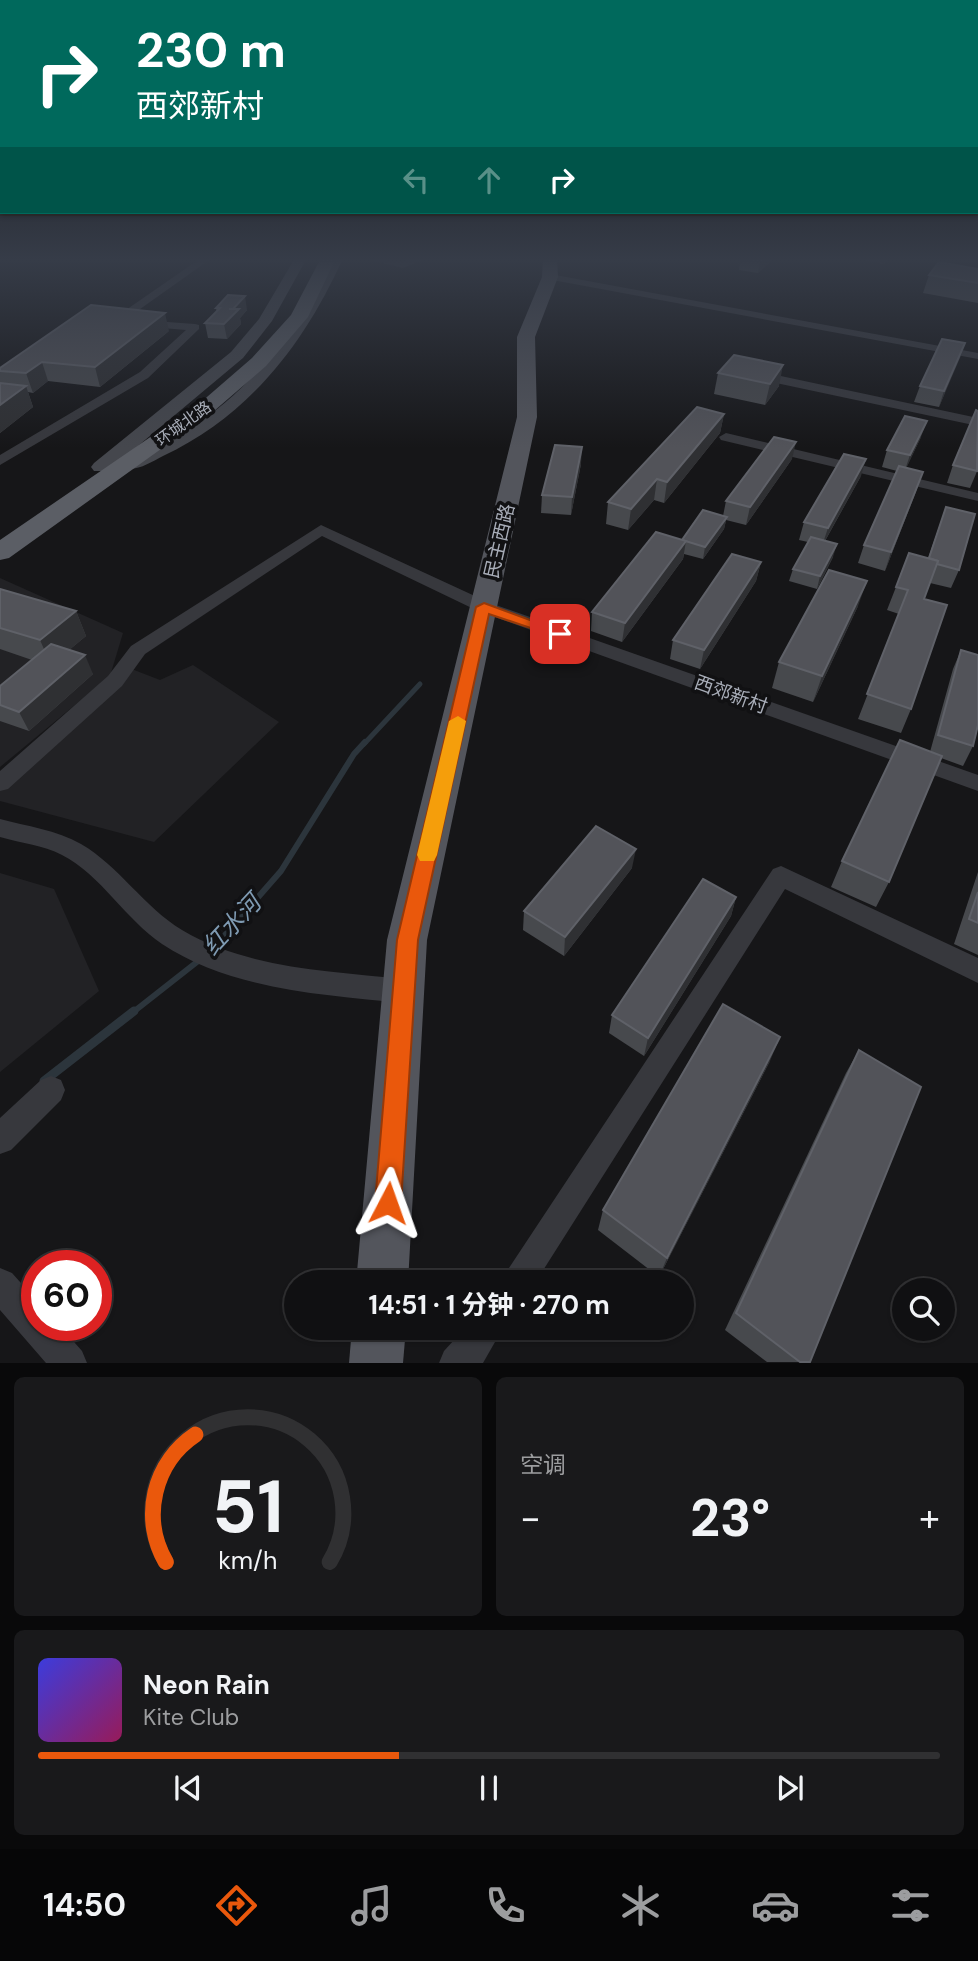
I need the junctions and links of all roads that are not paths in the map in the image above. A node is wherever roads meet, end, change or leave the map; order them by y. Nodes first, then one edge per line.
1 (123, 322) edge
2 (265, 322) edge
3 (288, 322) edge
4 (304, 322) edge
5 (531, 322) edge
6 (816, 322) edge
7 (978, 355) edge
8 (742, 372) edge
9 (978, 422) edge
10 (726, 437) dead end
11 (0, 461) edge
12 (107, 474) junction
13 (978, 497) edge
14 (48, 504) junction
15 (0, 530) edge
16 (0, 536) edge
17 (0, 552) edge
18 (0, 559) edge
19 (484, 607) junction
20 (0, 783) edge
21 (978, 783) edge
22 (0, 828) edge
23 (978, 971) edge
24 (404, 991) junction
25 (51, 1090) dead end
26 (0, 1139) edge
27 (383, 1270) edge
28 (524, 1270) edge
29 (0, 1285) edge
30 (378, 1340) edge
31 (478, 1340) edge
32 (70, 1363) edge
33 (376, 1363) edge
34 (456, 1363) edge

1 - 11 street
2 - 12 main road
3 - 12 highway, 环城北路
4 - 12 main road
5 - 19 main road, 民主西路
6 - 7 street
8 - 9 street
10 - 13 street
12 - 14 highway, 环城北路
12 - 17 highway, 环城北路
12 - 18 highway
14 - 15 highway
14 - 16 highway, 环城北路
19 - 20 street, 西郊新村
19 - 21 street, 西郊新村
19 - 24 main road, 民主西路
22 - 24 street
23 - 28 street
24 - 27 main road, 民主西路
25 - 26 street
29 - 32 street
30 - 33 main road
31 - 34 street

